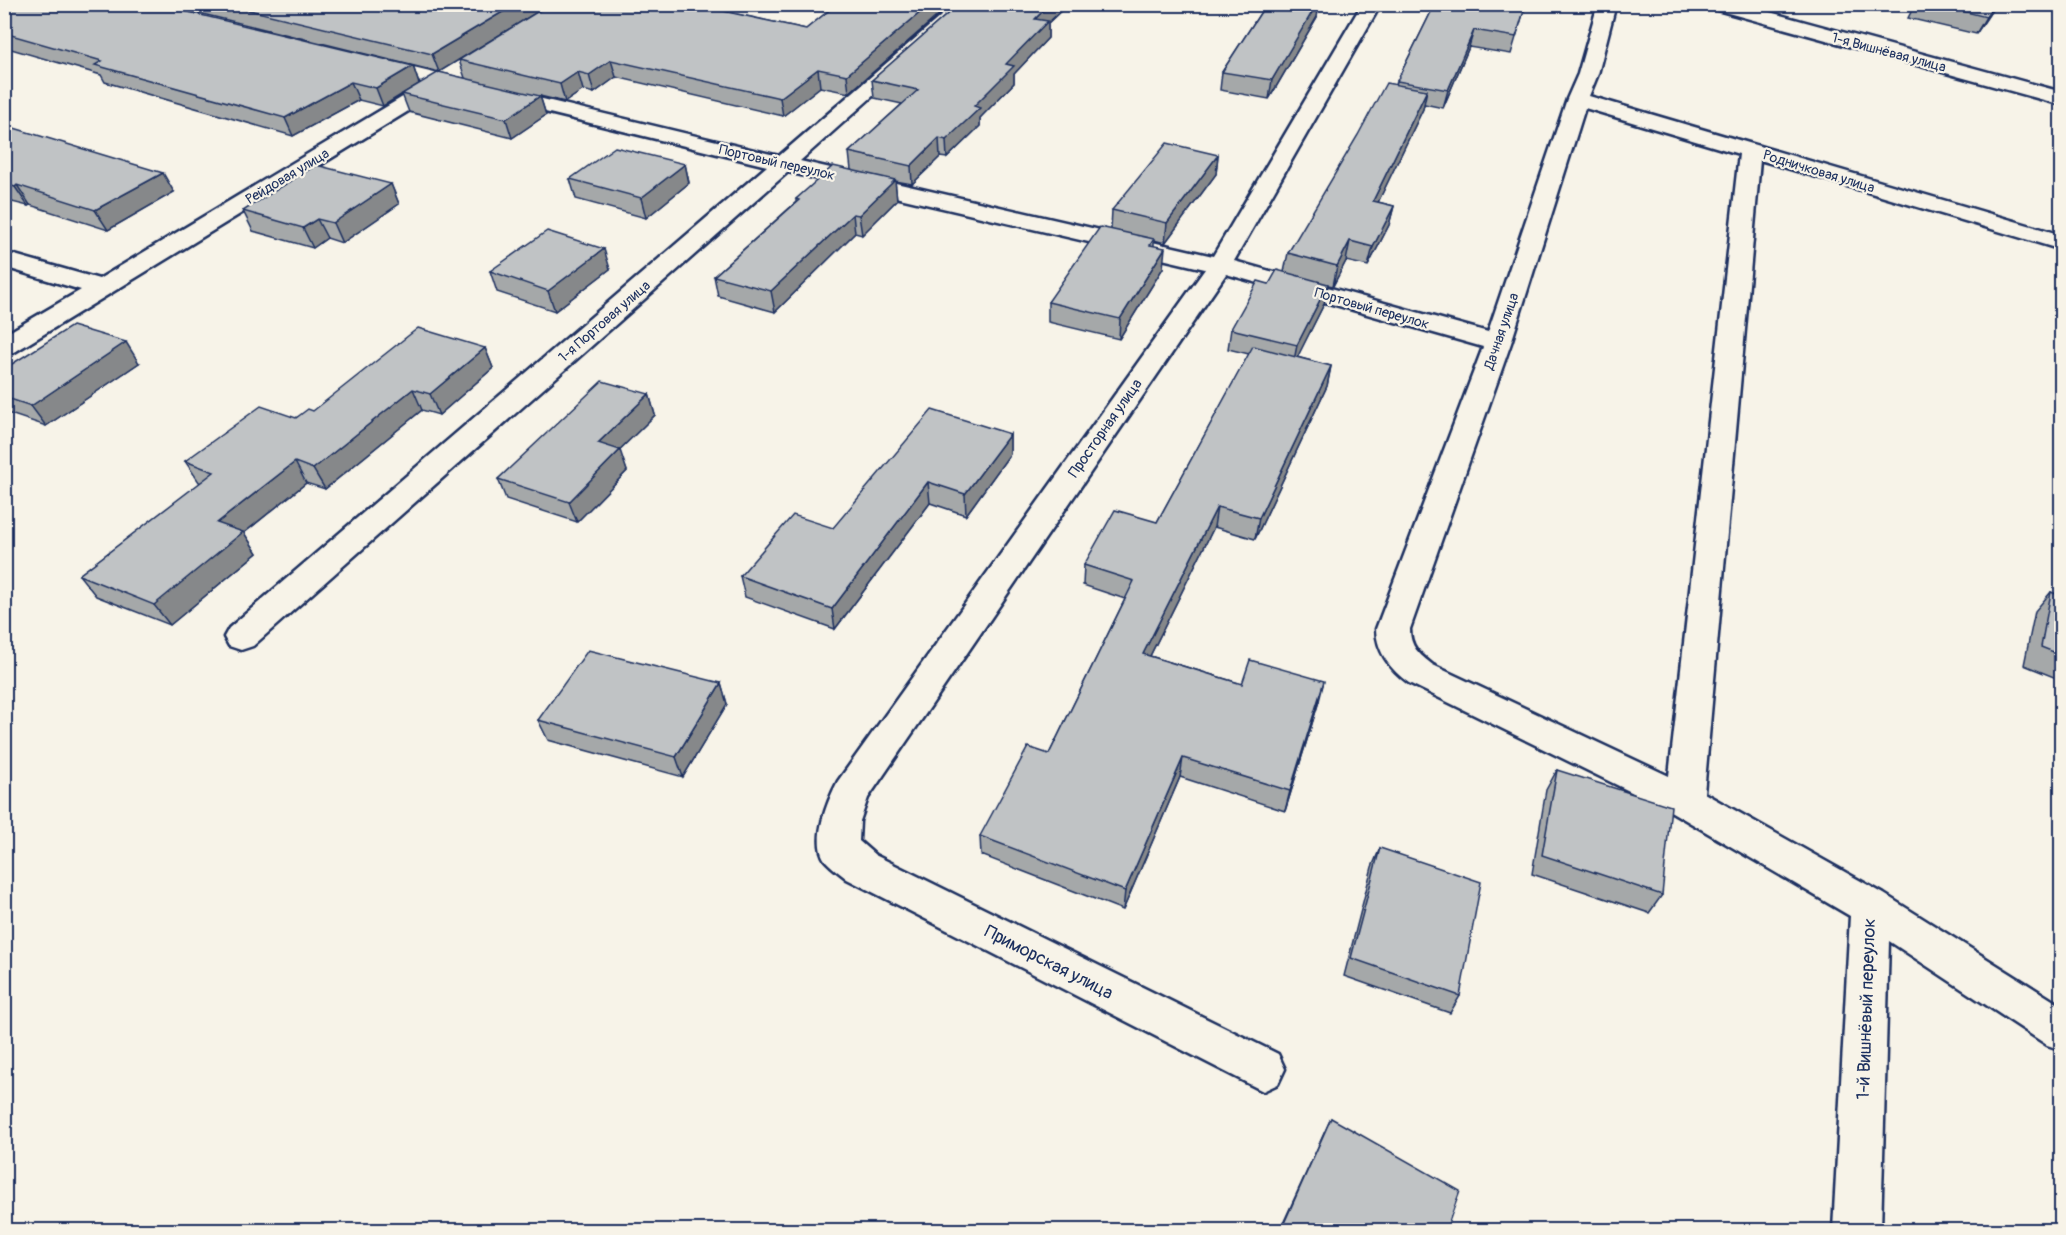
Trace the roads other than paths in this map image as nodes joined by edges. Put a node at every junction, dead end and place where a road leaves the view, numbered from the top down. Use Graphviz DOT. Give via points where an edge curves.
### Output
graph roads {
  1 [pos="967,4"];
  2 [pos="1372,4"];
  3 [pos="1607,4"];
  4 [pos="1717,4"];
  5 [pos="352,59"];
  6 [pos="472,63"];
  7 [pos="443,81"];
  8 [pos="1577,99"];
  9 [pos="2061,99"];
  10 [pos="1750,150"];
  11 [pos="784,164"];
  12 [pos="2061,243"];
  13 [pos="4,259"];
  14 [pos="1220,265"];
  15 [pos="103,288"];
  16 [pos="1498,343"];
  17 [pos="4,347"];
  18 [pos="241,637"];
  19 [pos="1684,801"];
  20 [pos="839,848"];
  21 [pos="1870,907"];
  22 [pos="2061,1030"];
  23 [pos="1263,1069"];
  24 [pos="1857,1230"];
  1 -- 11 [label="street, 1-я Портовая улица"];
  2 -- 14 [label="street, Просторная улица"];
  3 -- 8 [label="street, Дачная улица"];
  4 -- 9 [label="street, 1-я Вишнёвая улица"];
  5 -- 7 [label="street, Портовый переулок"];
  6 -- 7 [label="street, Рейдовая улица"];
  7 -- 11 [label="street, Портовый переулок"];
  7 -- 15 [label="street, Рейдовая улица"];
  8 -- 10 [label="street, Родничковая улица"];
  8 -- 16 [label="street, Дачная улица"];
  10 -- 12 [label="street, Родничковая улица"];
  10 -- 19 [label="street"];
  11 -- 14 [label="street, Портовый переулок"];
  11 -- 18 [label="street, 1-я Портовая улица"];
  13 -- 15 [label="street"];
  14 -- 16 [label="street, Портовый переулок"];
  14 -- 20 [label="street, Просторная улица" via="852,792 841,821"];
  15 -- 17 [label="street, Рейдовая улица"];
  16 -- 19 [label="street, Дачная улица" via="1392,640 1398,654 1422,674"];
  19 -- 21 [label="street"];
  20 -- 23 [label="street, Приморская улица" via="861,867"];
  21 -- 22 [label="street, 1-й Вишнёвый переулок"];
  21 -- 24 [label="street, 1-й Вишнёвый переулок"];
}
